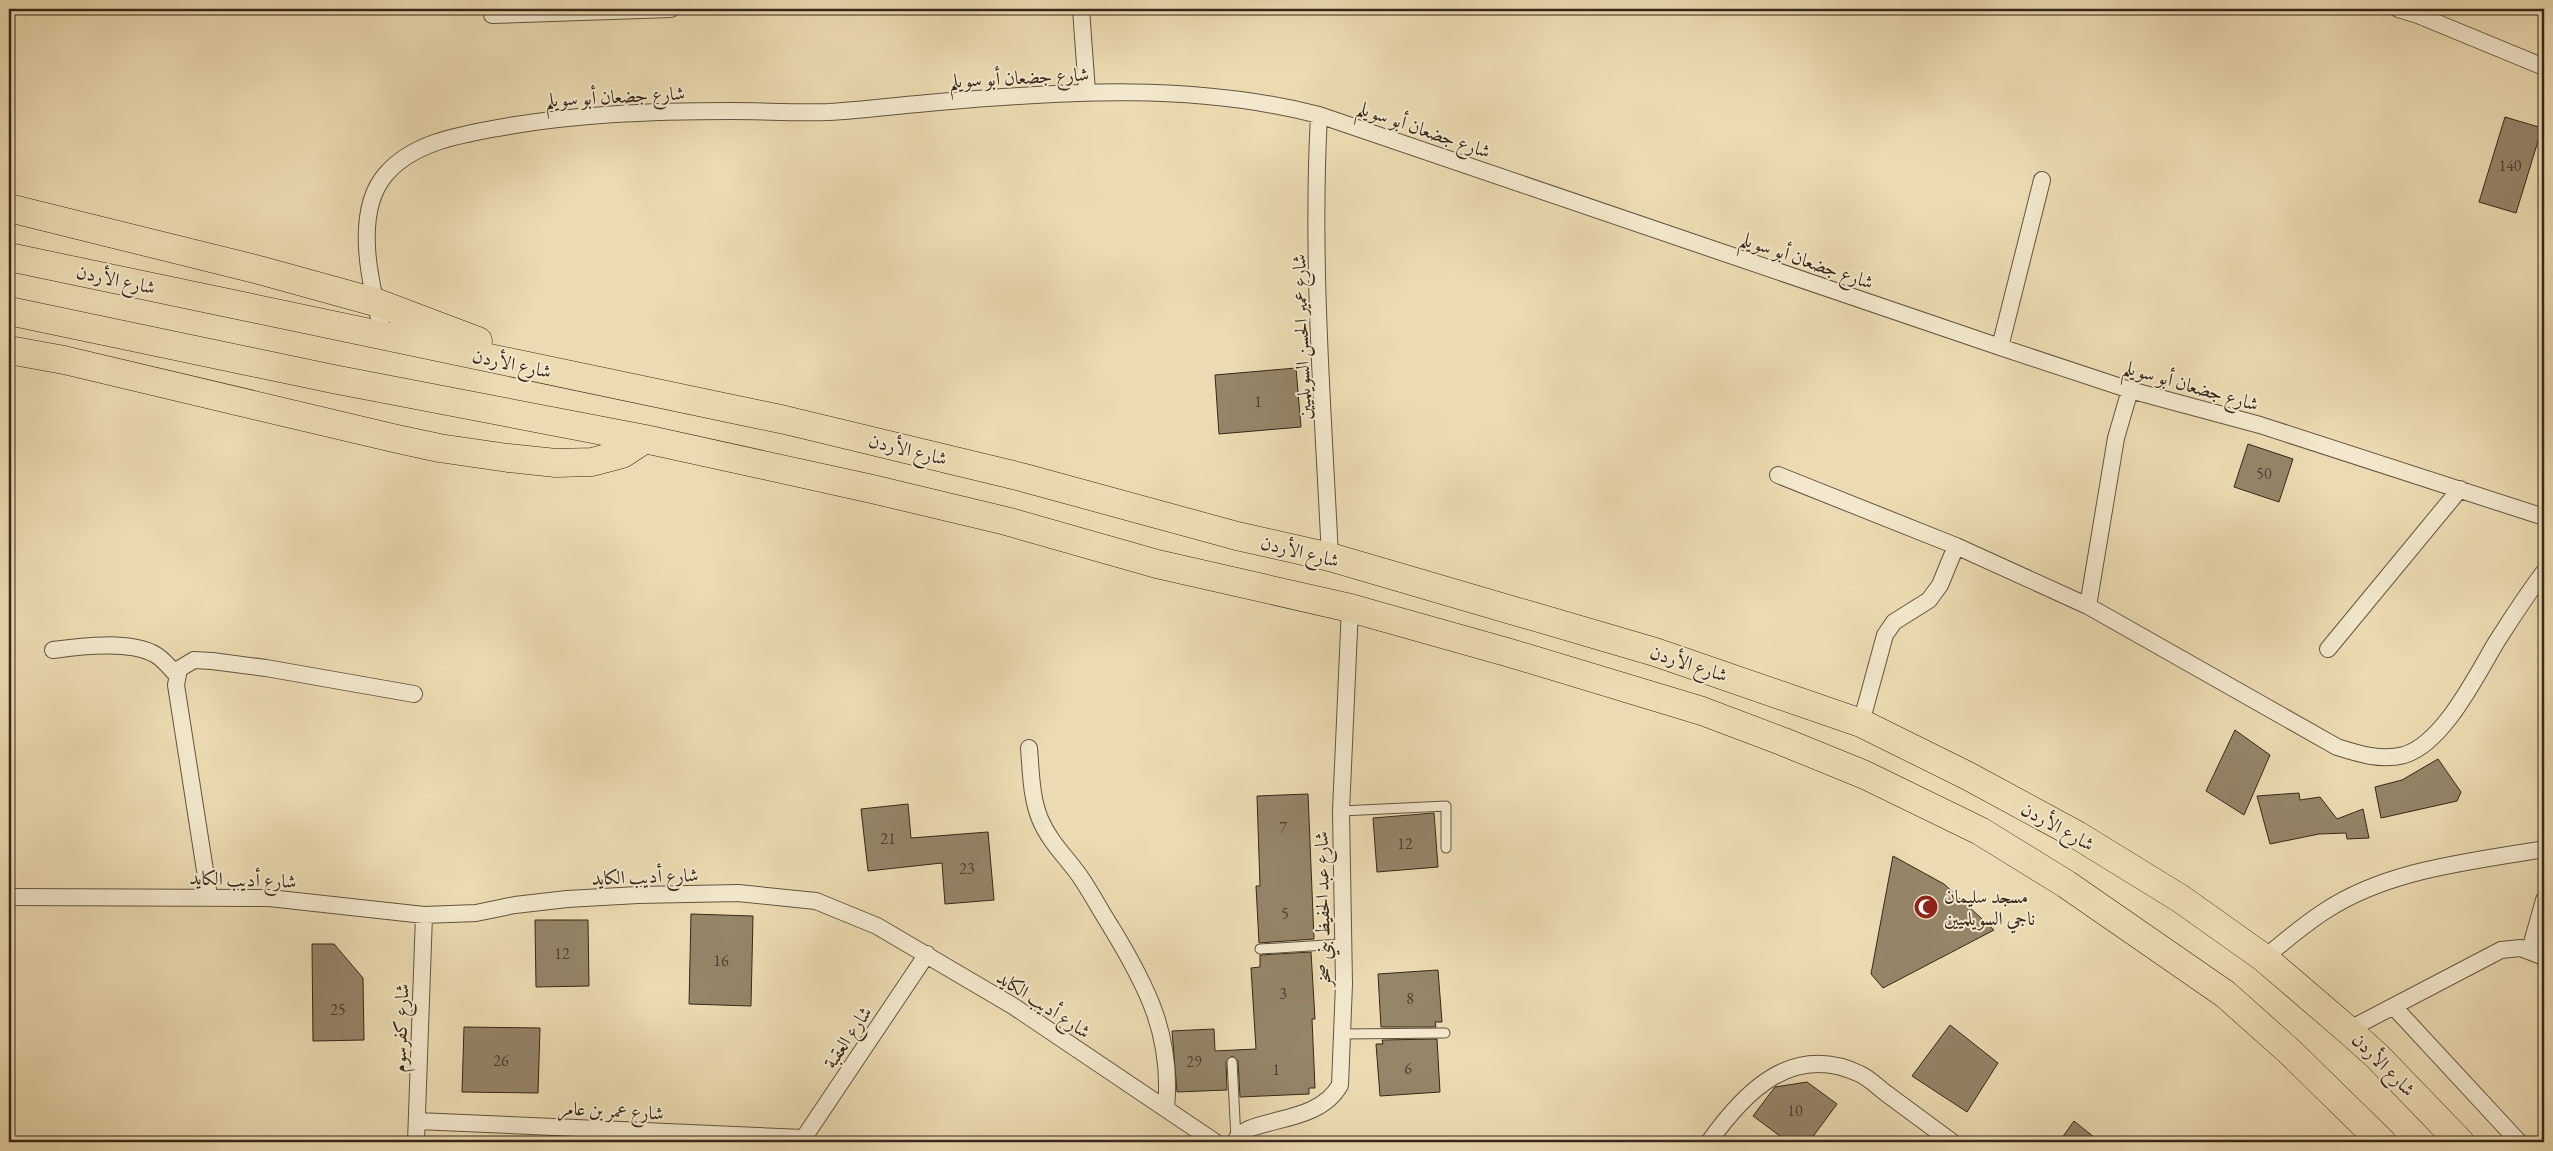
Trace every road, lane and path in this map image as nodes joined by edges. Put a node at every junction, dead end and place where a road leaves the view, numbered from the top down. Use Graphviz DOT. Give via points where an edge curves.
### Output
graph roads {
  1 [pos="671,9"];
  2 [pos="1081,9"];
  3 [pos="2398,9"];
  4 [pos="2419,12"];
  5 [pos="492,15"];
  6 [pos="2544,67"];
  7 [pos="1087,92"];
  8 [pos="1319,115"];
  9 [pos="2042,180"];
  10 [pos="9,208"];
  11 [pos="9,257"];
  12 [pos="375,302"];
  13 [pos="9,311"];
  14 [pos="384,337"];
  15 [pos="2000,347"];
  16 [pos="9,350"];
  17 [pos="598,381"];
  18 [pos="2130,390"];
  19 [pos="645,439"];
  20 [pos="1778,475"];
  21 [pos="2460,488"];
  22 [pos="2544,517"];
  23 [pos="1956,546"];
  24 [pos="1330,557"];
  25 [pos="2544,572"];
  26 [pos="2088,606"];
  27 [pos="1350,608"];
  28 [pos="2328,649"];
  29 [pos="53,650"];
  30 [pos="176,674"];
  31 [pos="414,694"];
  32 [pos="1861,723"];
  33 [pos="1029,748"];
  34 [pos="1341,811"];
  35 [pos="1446,848"];
  36 [pos="2544,849"];
  37 [pos="209,896"];
  38 [pos="9,897"];
  39 [pos="2544,900"];
  40 [pos="424,914"];
  41 [pos="1342,944"];
  42 [pos="1260,949"];
  43 [pos="2537,953"];
  44 [pos="927,954"];
  45 [pos="2264,958"];
  46 [pos="2394,1007"];
  47 [pos="2348,1030"];
  48 [pos="1445,1033"];
  49 [pos="1343,1034"];
  50 [pos="1232,1062"];
  51 [pos="1166,1108"];
  52 [pos="417,1121"];
  53 [pos="802,1140"];
  54 [pos="1235,1141"];
  55 [pos="416,1142"];
  56 [pos="1215,1142"];
  57 [pos="1709,1142"];
  58 [pos="1952,1142"];
  59 [pos="2382,1142"];
  60 [pos="2460,1142"];
  61 [pos="2519,1142"];
  1 -- 5 [label="street"];
  2 -- 7 [label="street"];
  3 -- 4 [label="street"];
  4 -- 6 [label="street"];
  7 -- 8 [label="street, شارع جضعان أبو سويلم" via="1184,93 1245,99"];
  7 -- 12 [label="street, شارع جضعان أبو سويلم" via="825,112 671,111 544,119 458,135 425,146 403,158 385,175 375,191 366,225"];
  8 -- 15 [label="street, شارع جضعان أبو سويلم"];
  8 -- 24 [label="street, شارع عمير الحسن السويلميين" via="1316,164 1321,371"];
  9 -- 15 [label="street"];
  10 -- 12 [label="highway"];
  11 -- 14 [label="highway, شارع الأردن"];
  12 -- 14 [label="street, شارع جضعان أبو سويلم"];
  12 -- 17 [label="highway" via="451,332"];
  13 -- 19 [label="highway" via="333,379"];
  14 -- 17 [label="highway, شارع الأردن"];
  15 -- 18 [label="street, شارع جضعان أبو سويلم"];
  16 -- 19 [label="highway" via="439,448 508,458 556,463 592,462 622,454"];
  17 -- 24 [label="highway, شارع الأردن" via="785,420"];
  18 -- 21 [label="street, شارع جضعان أبو سويلم" via="2260,425"];
  18 -- 26 [label="street" via="2116,438"];
  19 -- 27 [label="highway" via="1006,521 1158,564"];
  20 -- 23 [label="street"];
  21 -- 22 [label="street, شارع جضعان أبو سويلم"];
  21 -- 28 [label="street"];
  23 -- 26 [label="street"];
  23 -- 32 [label="street" via="1940,585 1929,600 1894,622 1885,635"];
  24 -- 32 [label="highway, شارع الأردن" via="1655,652"];
  25 -- 26 [label="street" via="2445,724 2405,754 2382,758 2358,754 2322,739"];
  27 -- 34 [label="street, شارع عبد الحفيظ بني صخر"];
  27 -- 59 [label="highway" via="1702,711 1865,775 1980,831 2066,884 2224,994 2289,1051"];
  29 -- 30 [label="street" via="87,646 132,648 156,655"];
  30 -- 31 [label="street" via="184,664 194,660 212,661"];
  30 -- 37 [label="street"];
  32 -- 45 [label="highway, شارع الأردن" via="2077,835 2181,899"];
  33 -- 51 [label="street" via="1035,803 1041,821 1052,841 1080,876 1134,964 1154,1005 1166,1065"];
  34 -- 35 [label="lane" via="1446,806"];
  34 -- 41 [label="street, شارع عبد الحفيظ بني صخر"];
  36 -- 45 [label="street" via="2429,869 2372,887 2324,911"];
  37 -- 38 [label="street, شارع أديب الكايد"];
  37 -- 40 [label="street, شارع أديب الكايد" via="269,898"];
  39 -- 43 [label="street"];
  40 -- 44 [label="street, شارع أديب الكايد" via="476,913 558,900 620,896 738,893 784,896 816,901 846,911"];
  40 -- 52 [label="street, شارع كفرسوم"];
  41 -- 42 [label="lane"];
  41 -- 49 [label="street, شارع عبد الحفيظ بني صخر"];
  43 -- 46 [label="street" via="2511,948 2492,954"];
  44 -- 51 [label="street, شارع أديب الكايد" via="1013,1006"];
  44 -- 53 [label="street, شارع العقبة"];
  45 -- 47 [label="highway, شارع الأردن"];
  46 -- 47 [label="street"];
  46 -- 61 [label="street"];
  47 -- 60 [label="highway, شارع الأردن"];
  48 -- 49 [label="lane"];
  49 -- 54 [label="street, شارع عبد الحفيظ بني صخر" via="1340,1085 1333,1097 1299,1116 1258,1125"];
  50 -- 54 [label="lane"];
  51 -- 56 [label="street, شارع أديب الكايد"];
  52 -- 53 [label="street, شارع عمر بن عامر"];
  52 -- 55 [label="street, شارع كفرسوم"];
  57 -- 58 [label="street" via="1727,1117 1759,1085 1787,1068 1812,1063 1834,1065 1861,1074"];
}
